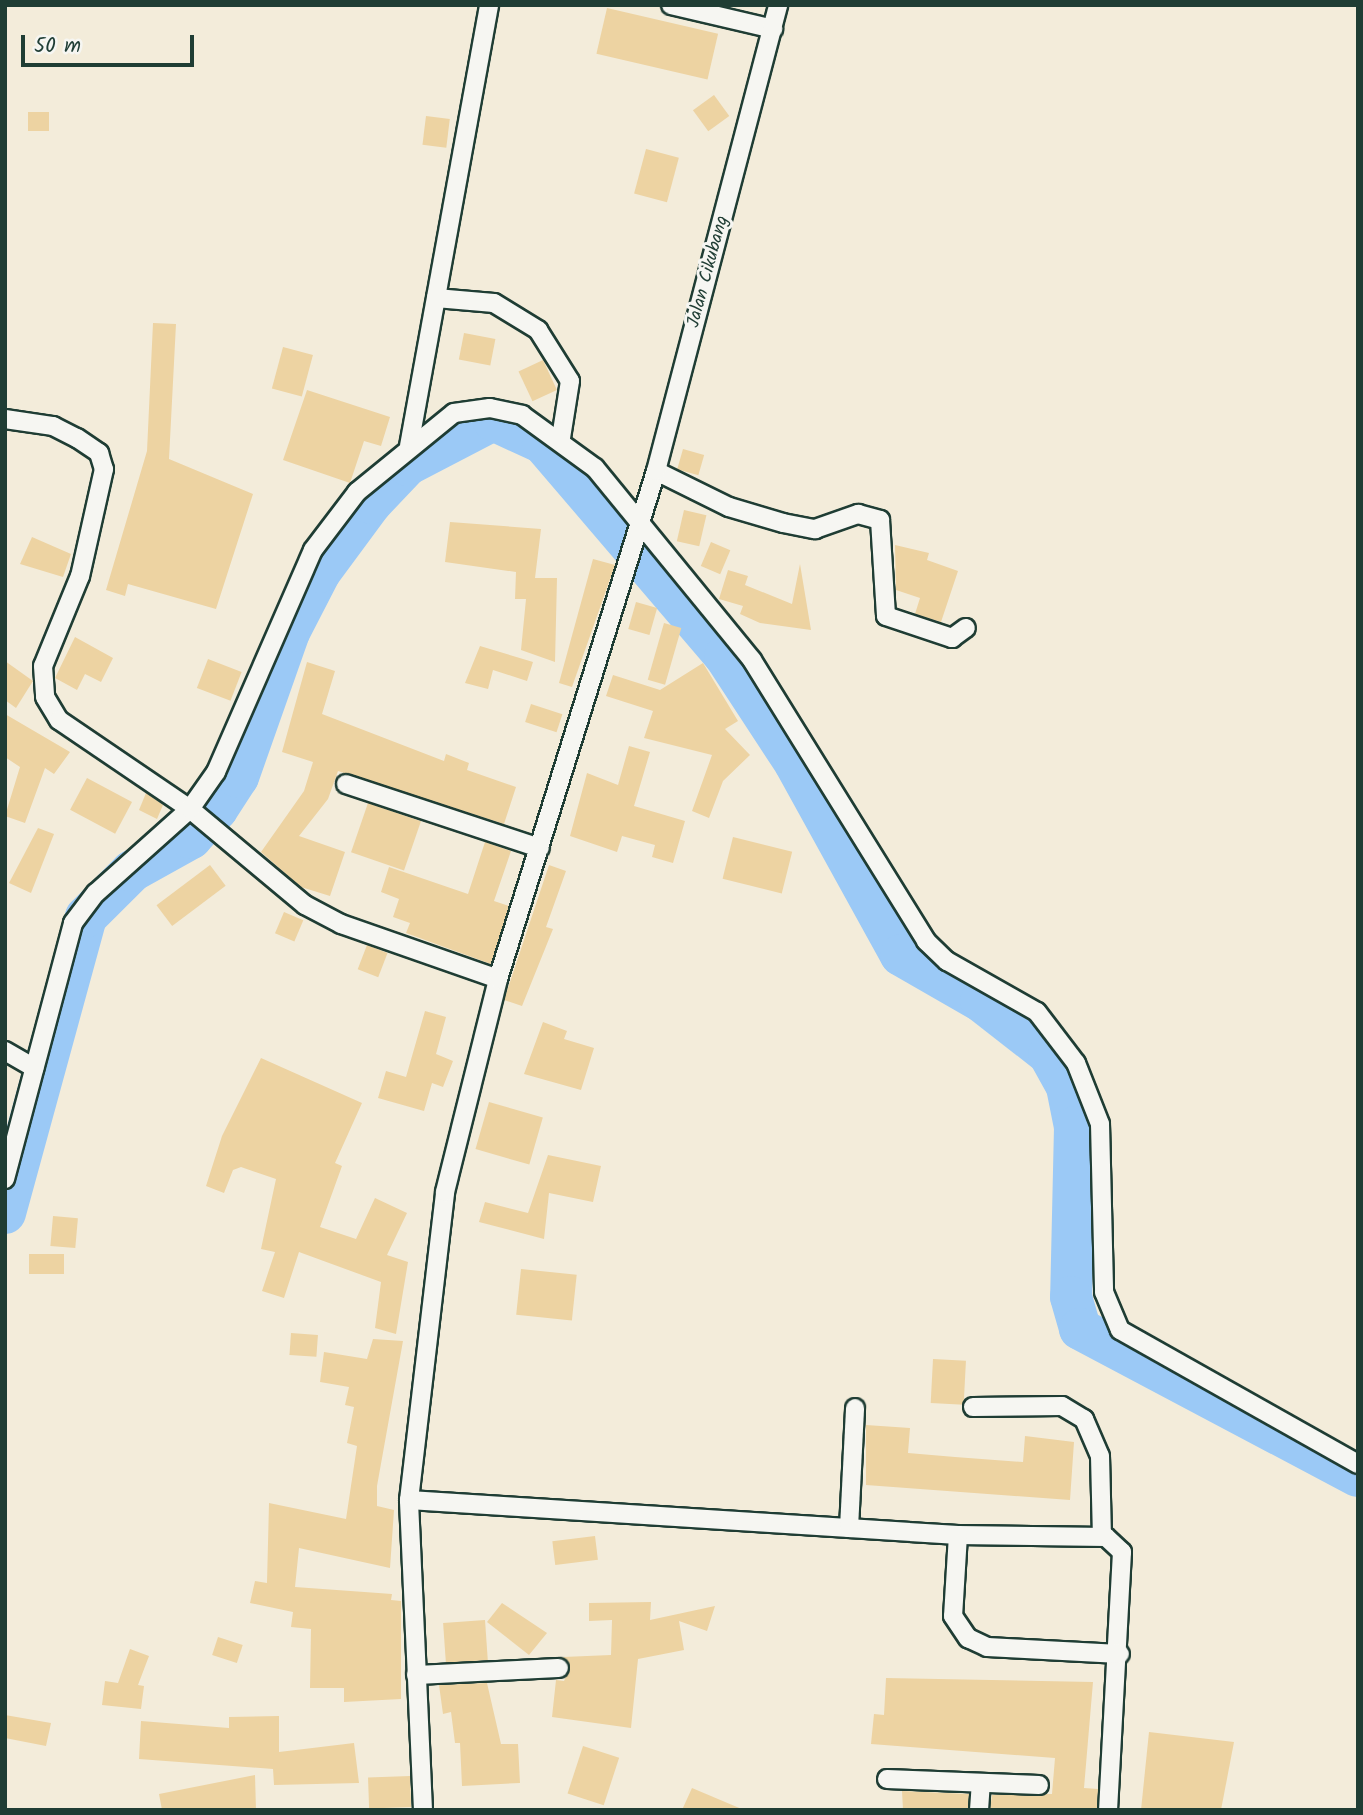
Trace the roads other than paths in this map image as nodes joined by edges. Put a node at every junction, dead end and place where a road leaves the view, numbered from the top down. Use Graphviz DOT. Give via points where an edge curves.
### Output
graph roads {
  1 [pos="489,5"];
  2 [pos="671,5"];
  3 [pos="778,5"];
  4 [pos="773,29"];
  5 [pos="436,298"];
  6 [pos="5,419"];
  7 [pos="561,438"];
  8 [pos="409,446"];
  9 [pos="656,471"];
  10 [pos="642,520"];
  11 [pos="966,628"];
  12 [pos="346,784"];
  13 [pos="202,820"];
  14 [pos="540,848"];
  15 [pos="498,979"];
  16 [pos="5,1051"];
  17 [pos="35,1068"];
  18 [pos="5,1179"];
  19 [pos="973,1407"];
  20 [pos="855,1408"];
  21 [pos="1358,1464"];
  22 [pos="409,1500"];
  23 [pos="849,1528"];
  24 [pos="958,1535"];
  25 [pos="1102,1536"];
  26 [pos="1119,1654"];
  27 [pos="559,1668"];
  28 [pos="416,1675"];
  29 [pos="887,1779"];
  30 [pos="981,1784"];
  31 [pos="1039,1785"];
  32 [pos="423,1810"];
  33 [pos="979,1810"];
  34 [pos="1108,1810"];
  1 -- 5 [label="street"];
  2 -- 4 [label="street"];
  3 -- 4 [label="street, Jalan Cikubang"];
  4 -- 9 [label="street, Jalan Cikubang"];
  5 -- 7 [label="street" via="494,303 538,330 570,381"];
  5 -- 8 [label="street"];
  6 -- 13 [label="street" via="53,426 77,438 99,453 104,469 80,576 45,659 48,707"];
  7 -- 8 [label="street" via="522,415 469,409"];
  7 -- 10 [label="street"];
  8 -- 13 [label="street" via="357,492 313,550"];
  9 -- 10 [label="street, Jalan Cikubang"];
  9 -- 11 [label="street" via="729,507 783,523 815,529 858,514 880,520 886,616 952,638"];
  10 -- 14 [label="street, Jalan Cikubang"];
  10 -- 21 [label="street" via="752,660 926,941 947,961 1037,1012 1076,1063 1100,1125 1104,1292 1120,1330"];
  12 -- 14 [label="street"];
  13 -- 15 [label="street" via="266,877 341,924"];
  13 -- 17 [label="street" via="82,908"];
  14 -- 15 [label="street, Jalan Cikubang"];
  15 -- 22 [label="street, Jalan Cikubang" via="445,1192"];
  16 -- 17 [label="street"];
  17 -- 18 [label="street"];
  19 -- 25 [label="street" via="1062,1406 1084,1419 1100,1456"];
  20 -- 23 [label="street"];
  22 -- 23 [label="street"];
  22 -- 28 [label="street, Jalan Cikubang"];
  23 -- 24 [label="street"];
  24 -- 25 [label="street"];
  24 -- 26 [label="street" via="953,1616 968,1638 987,1647"];
  25 -- 26 [label="street" via="1122,1552"];
  26 -- 34 [label="street"];
  27 -- 28 [label="street"];
  28 -- 32 [label="street, Jalan Cikubang"];
  29 -- 30 [label="street"];
  30 -- 31 [label="street"];
  30 -- 33 [label="street"];
}
